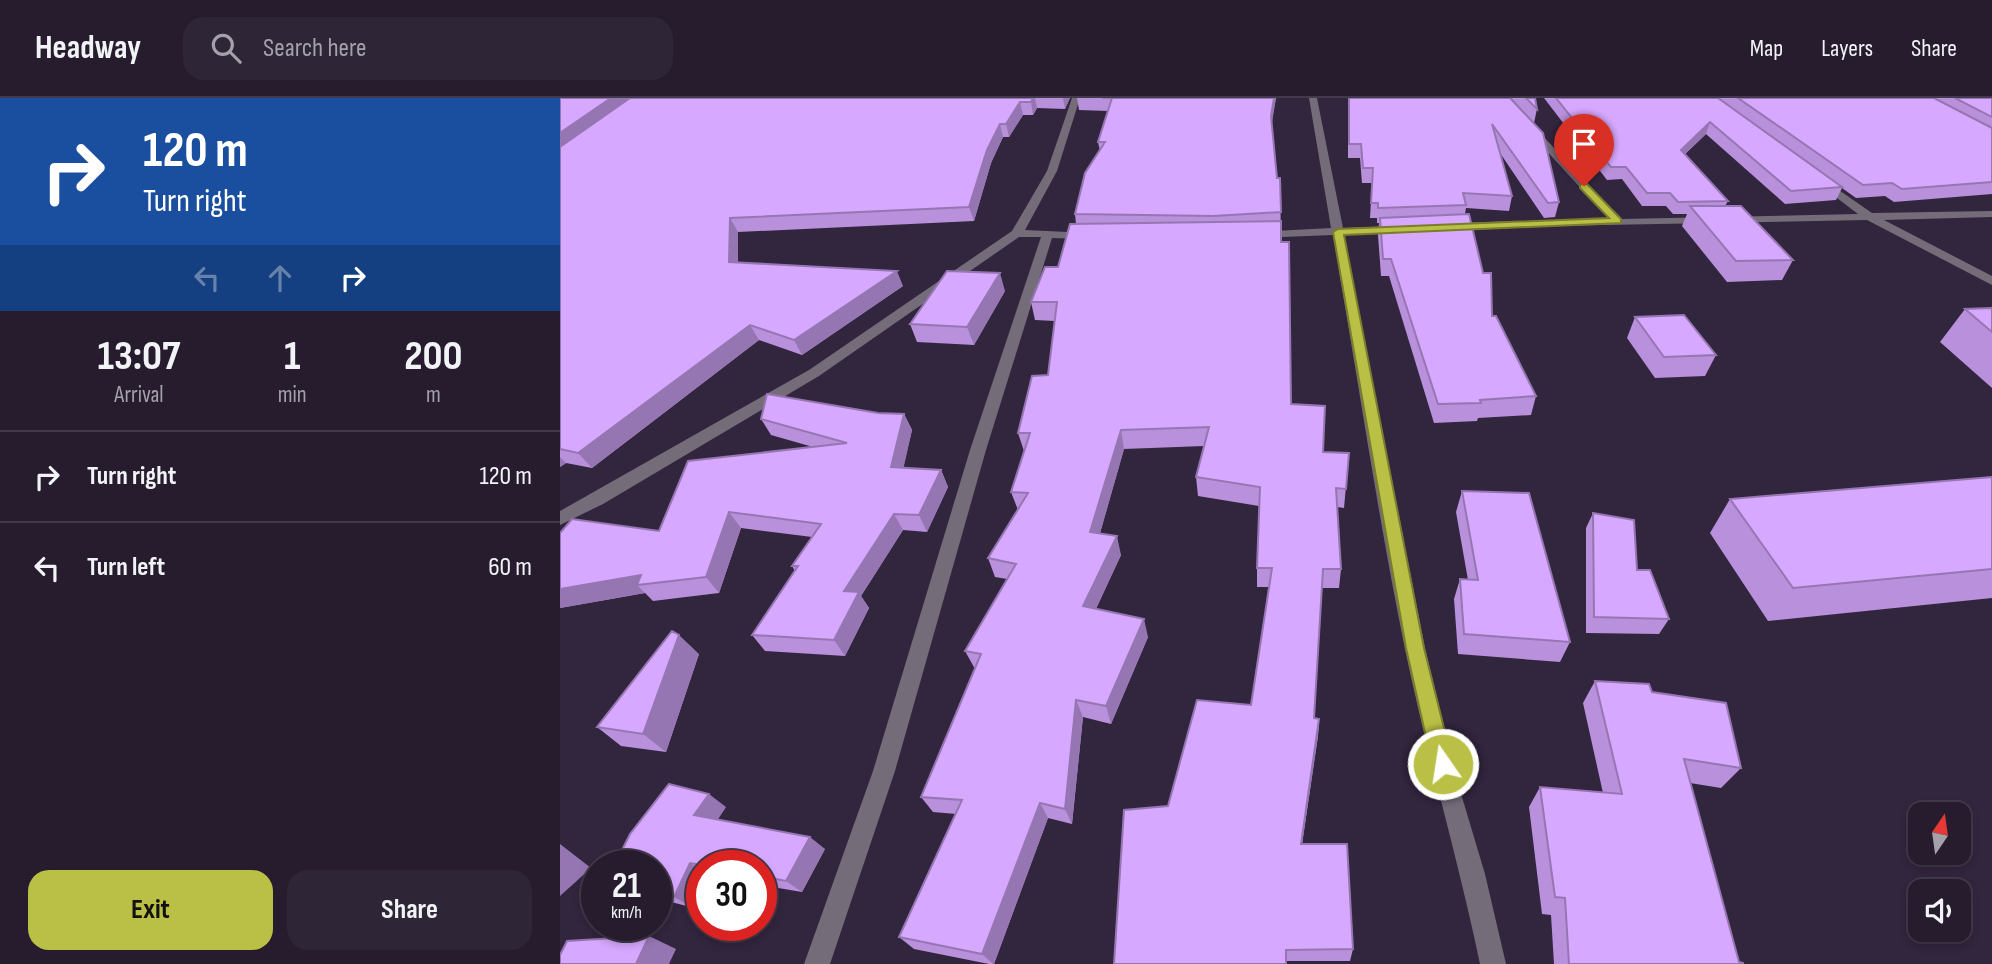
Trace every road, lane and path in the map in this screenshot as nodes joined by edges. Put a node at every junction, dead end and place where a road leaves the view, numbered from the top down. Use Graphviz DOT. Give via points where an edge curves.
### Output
graph roads {
  1 [pos="1076,98"];
  2 [pos="1313,98"];
  3 [pos="1502,98"];
  4 [pos="1809,171"];
  5 [pos="1992,214"];
  6 [pos="1870,217"];
  7 [pos="1617,221"];
  8 [pos="1431,227"];
  9 [pos="1418,228"];
  10 [pos="1338,232"];
  11 [pos="1017,233"];
  12 [pos="1047,236"];
  13 [pos="1102,236"];
  14 [pos="1239,236"];
  15 [pos="1992,281"];
  16 [pos="560,519"];
  17 [pos="817,964"];
  18 [pos="1493,964"];
  1 -- 11 [label="street" via="1052,171"];
  2 -- 10 [label="street"];
  3 -- 7 [label="street"];
  4 -- 6 [label="street"];
  5 -- 6 [label="street"];
  6 -- 7 [label="street"];
  6 -- 15 [label="street"];
  7 -- 8 [label="street"];
  9 -- 10 [label="street"];
  10 -- 14 [label="street"];
  10 -- 18 [label="street" via="1415,648"];
  11 -- 12 [label="street"];
  11 -- 16 [label="street" via="814,373"];
  12 -- 13 [label="street"];
  12 -- 17 [label="street" via="978,450 884,771"];
}
